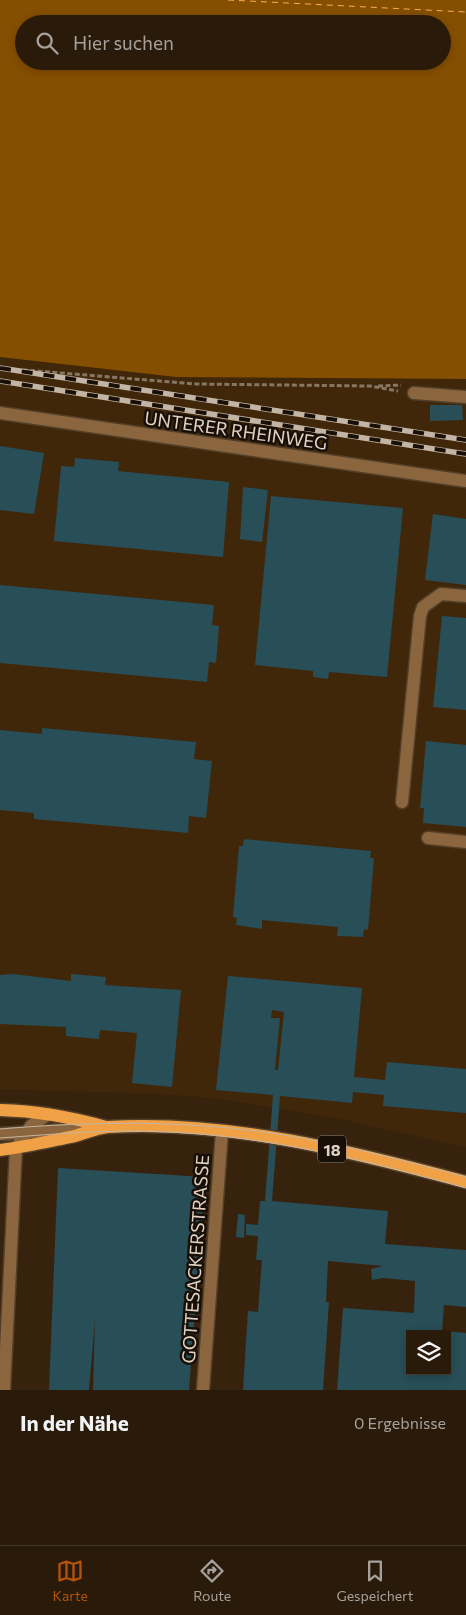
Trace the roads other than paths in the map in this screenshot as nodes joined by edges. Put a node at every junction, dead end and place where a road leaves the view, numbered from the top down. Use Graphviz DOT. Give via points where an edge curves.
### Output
graph roads {
  1 [pos="414,393"];
  2 [pos="466,397"];
  3 [pos="0,413"];
  4 [pos="466,481"];
  5 [pos="466,596"];
  6 [pos="402,802"];
  7 [pos="428,838"];
  8 [pos="466,842"];
  9 [pos="0,1110"];
  10 [pos="48,1114"];
  11 [pos="106,1128"];
  12 [pos="26,1131"];
  13 [pos="222,1132"];
  14 [pos="0,1134"];
  15 [pos="16,1148"];
  16 [pos="0,1150"];
  17 [pos="466,1182"];
  18 [pos="4,1328"];
  19 [pos="4,1390"];
  20 [pos="203,1390"];
  1 -- 2 [label="street"];
  3 -- 4 [label="street, UNTERER RHEINWEG"];
  5 -- 6 [label="street" via="440,594 423,607 420,616"];
  7 -- 8 [label="street"];
  9 -- 10 [label="main road, 18"];
  10 -- 11 [label="main road, 18"];
  10 -- 12 [label="street"];
  11 -- 12 [label="street"];
  11 -- 13 [label="main road, 18"];
  11 -- 15 [label="main road, 18"];
  12 -- 14 [label="street"];
  12 -- 15 [label="street"];
  13 -- 17 [label="main road, 18" via="278,1138 371,1157"];
  13 -- 20 [label="street, GOTTESACKERSTRASSE"];
  15 -- 16 [label="main road, 18"];
  15 -- 18 [label="street"];
  18 -- 19 [label="street"];
}
